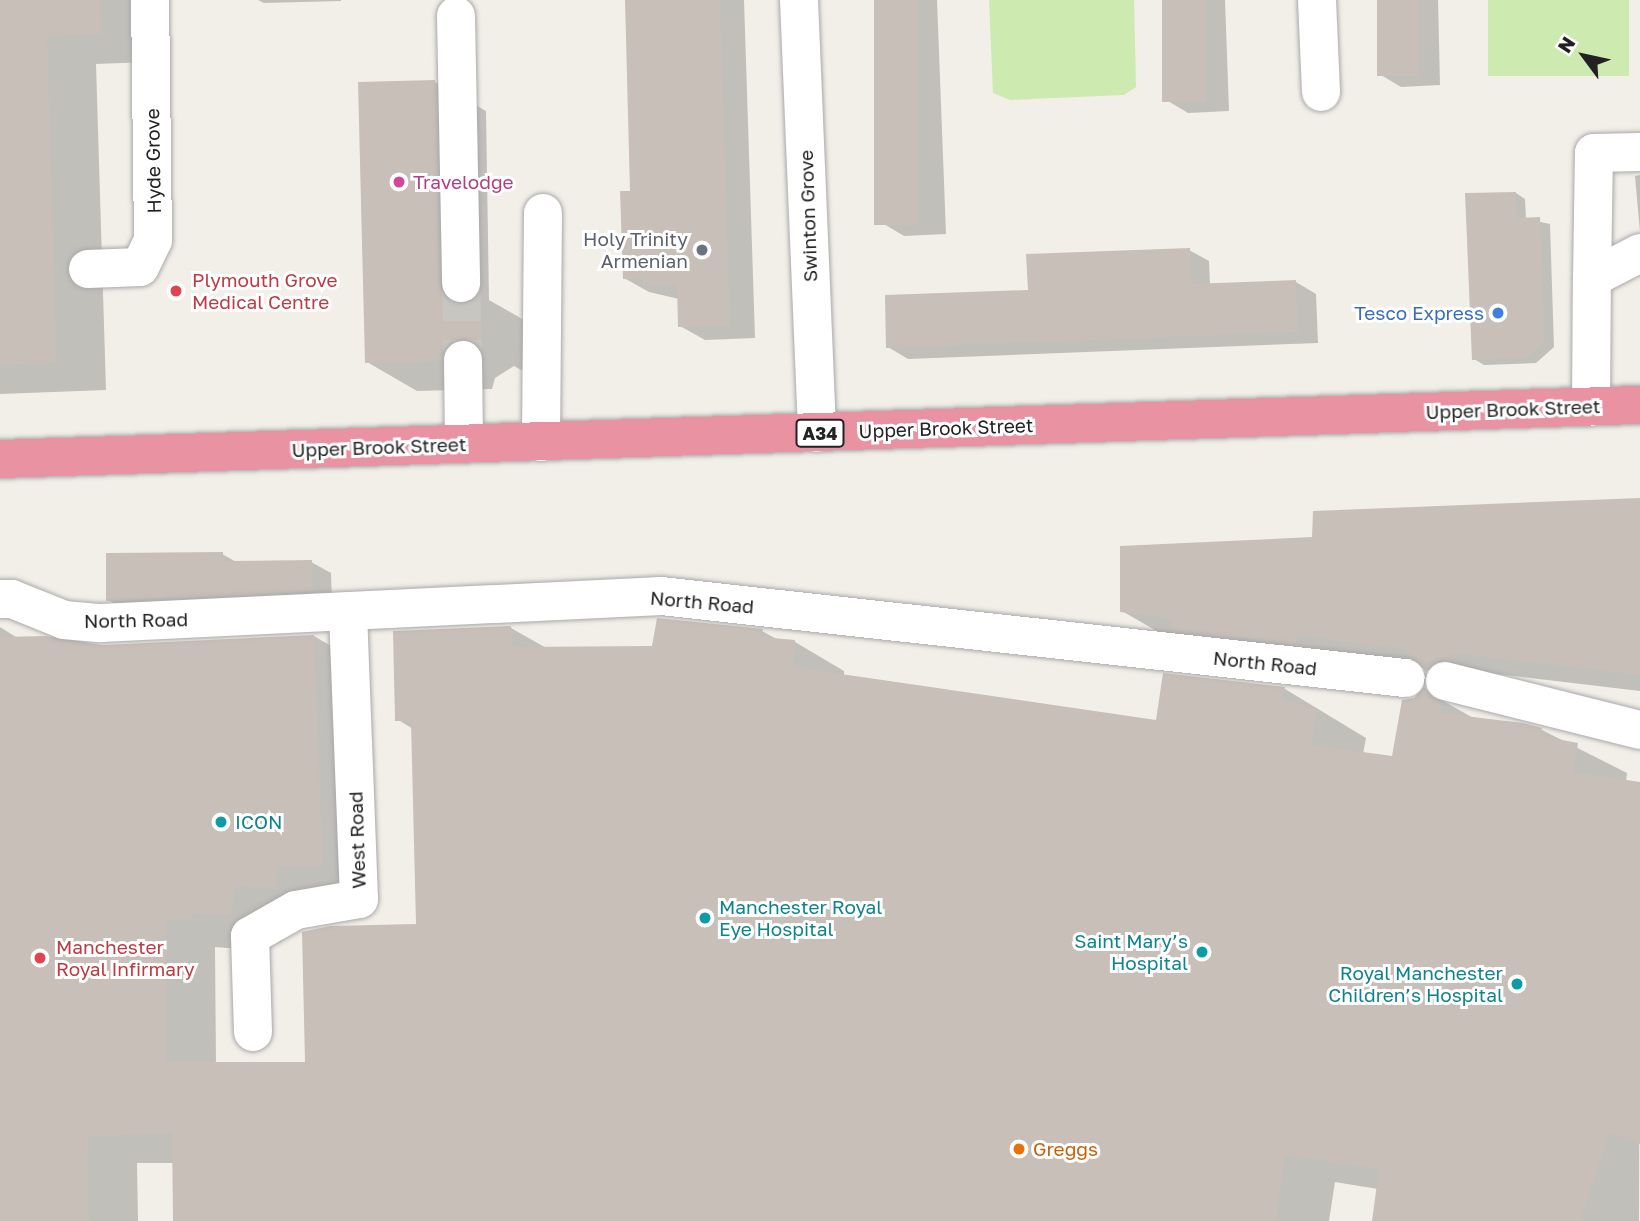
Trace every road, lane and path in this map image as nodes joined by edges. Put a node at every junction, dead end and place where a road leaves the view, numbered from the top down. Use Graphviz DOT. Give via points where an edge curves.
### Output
graph roads {
  1 [pos="150,0"];
  2 [pos="799,0"];
  3 [pos="1317,0"];
  4 [pos="456,16"];
  5 [pos="1321,92"];
  6 [pos="1640,152"];
  7 [pos="543,213"];
  8 [pos="1640,253"];
  9 [pos="88,269"];
  10 [pos="1592,278"];
  11 [pos="461,284"];
  12 [pos="463,360"];
  13 [pos="1640,405"];
  14 [pos="1591,407"];
  15 [pos="817,433"];
  16 [pos="541,442"];
  17 [pos="464,444"];
  18 [pos="0,459"];
  19 [pos="0,600"];
  20 [pos="348,611"];
  21 [pos="1405,678"];
  22 [pos="1445,681"];
  23 [pos="1640,730"];
  24 [pos="253,1032"];
  1 -- 9 [label="street, Hyde Grove" via="153,240 140,267"];
  2 -- 15 [label="street, Swinton Grove"];
  3 -- 5 [label="street"];
  4 -- 11 [label="street"];
  6 -- 10 [label="street" via="1594,153"];
  7 -- 16 [label="street"];
  8 -- 10 [label="street"];
  10 -- 14 [label="street"];
  12 -- 17 [label="street"];
  13 -- 14 [label="highway, Upper Brook Street / A34"];
  14 -- 15 [label="highway, Upper Brook Street / A34"];
  15 -- 16 [label="highway, Upper Brook Street / A34"];
  16 -- 17 [label="highway, Upper Brook Street / A34"];
  17 -- 18 [label="highway, Upper Brook Street / A34"];
  19 -- 20 [label="street, North Road" via="12,599 64,620 101,623"];
  20 -- 21 [label="street, North Road" via="661,596"];
  20 -- 24 [label="street, West Road" via="359,899 296,910 250,936"];
  22 -- 23 [label="street"];
}
